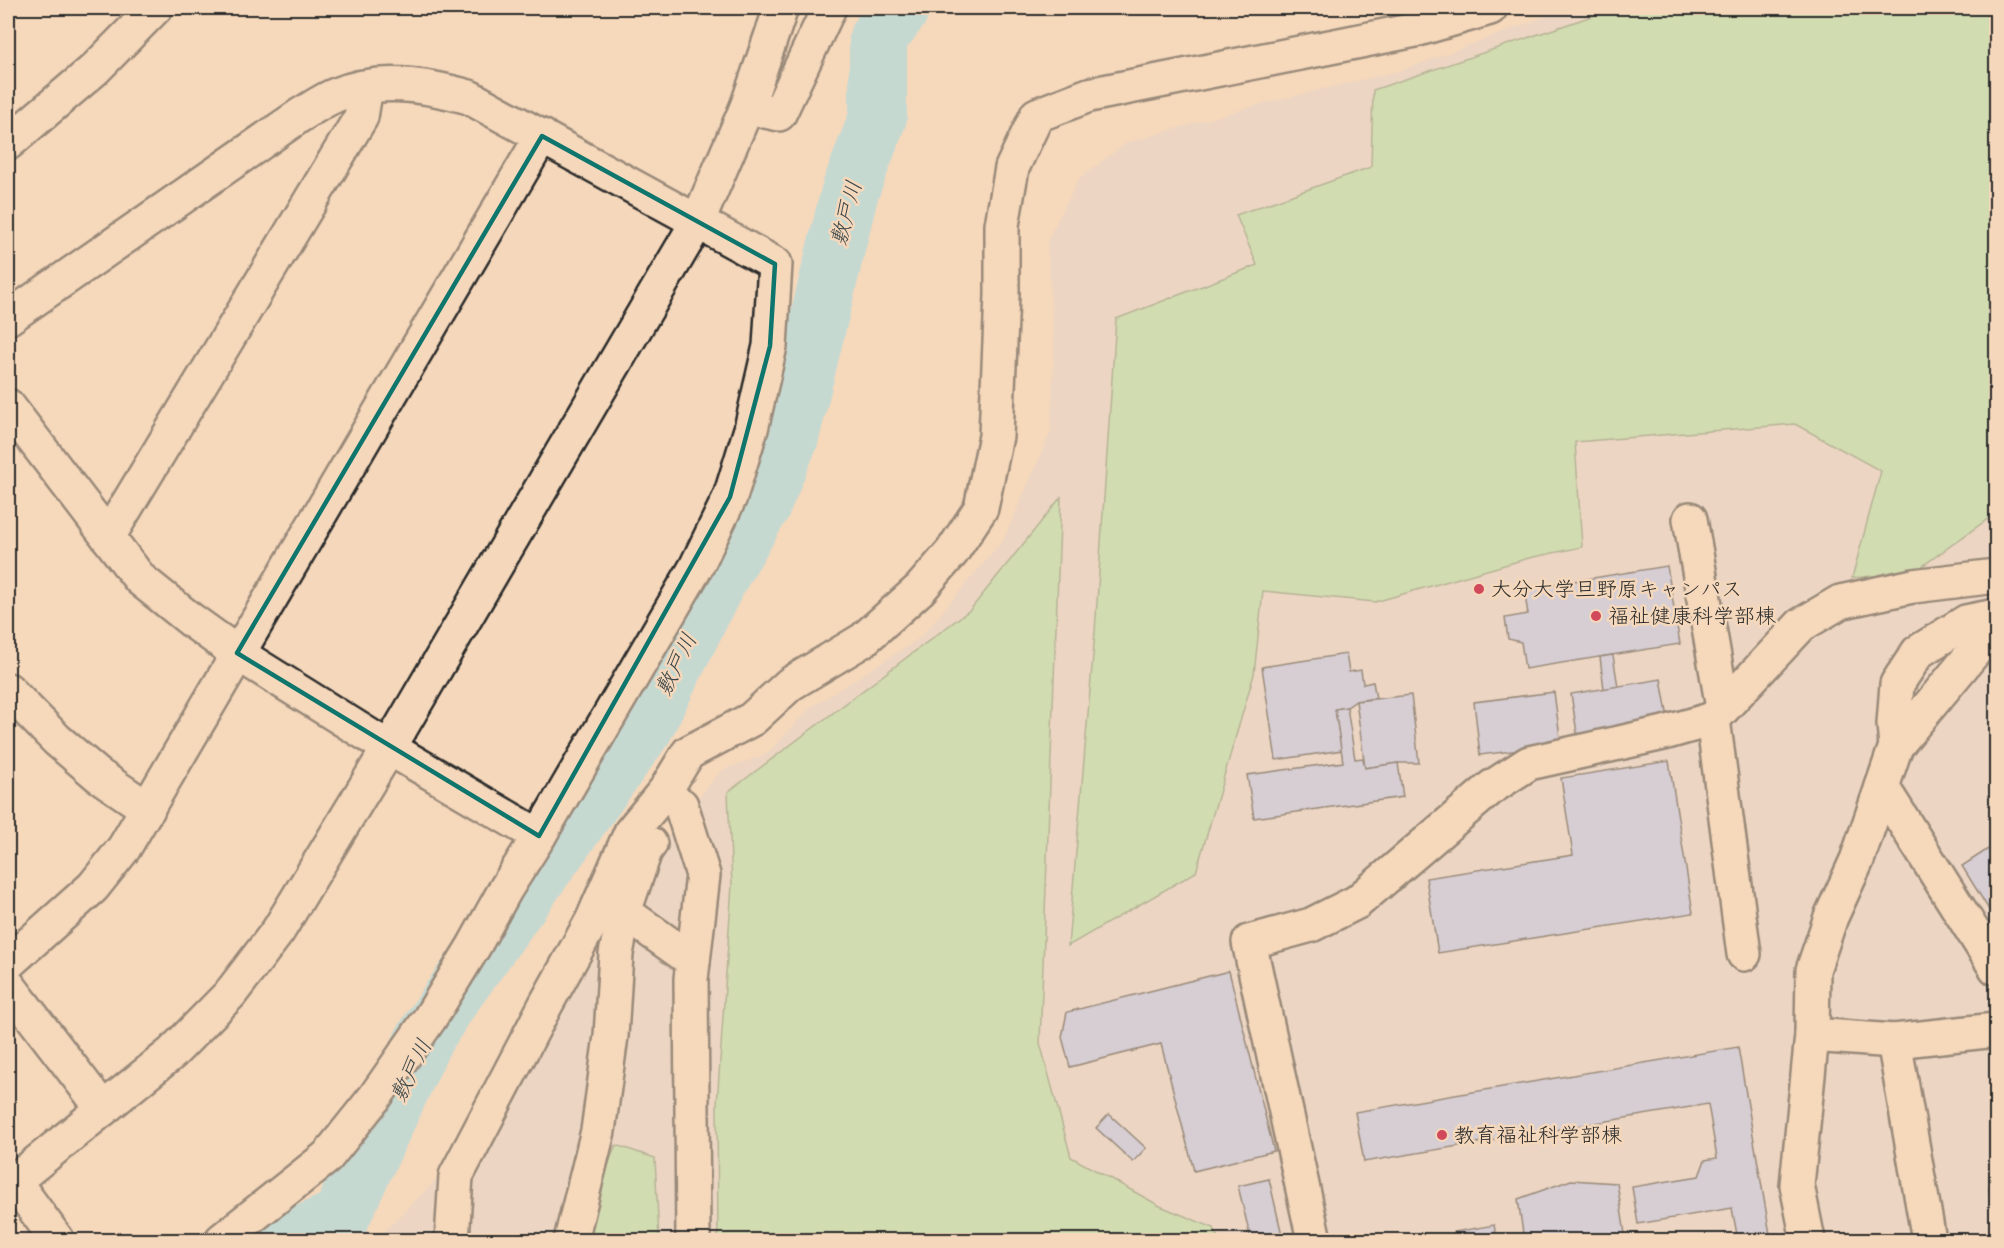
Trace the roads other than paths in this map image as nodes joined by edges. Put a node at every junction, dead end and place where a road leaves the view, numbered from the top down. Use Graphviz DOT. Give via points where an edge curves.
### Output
graph roads {
  1 [pos="155,8"];
  2 [pos="781,8"];
  3 [pos="829,8"];
  4 [pos="1490,8"];
  5 [pos="366,87"];
  6 [pos="747,108"];
  7 [pos="542,136"];
  8 [pos="8,143"];
  9 [pos="698,221"];
  10 [pos="8,318"];
  11 [pos="8,406"];
  12 [pos="1690,519"];
  13 [pos="108,537"];
  14 [pos="1996,576"];
  15 [pos="1996,616"];
  16 [pos="1996,640"];
  17 [pos="237,653"];
  18 [pos="8,690"];
  19 [pos="1718,713"];
  20 [pos="1896,746"];
  21 [pos="389,748"];
  22 [pos="1882,787"];
  23 [pos="148,809"];
  24 [pos="539,836"];
  25 [pos="624,912"];
  26 [pos="1744,954"];
  27 [pos="693,961"];
  28 [pos="8,963"];
  29 [pos="1996,968"];
  30 [pos="8,985"];
  31 [pos="1996,1030"];
  32 [pos="1812,1035"];
  33 [pos="1894,1041"];
  34 [pos="103,1109"];
  35 [pos="11,1183"];
  36 [pos="57,1240"];
  37 [pos="222,1240"];
  38 [pos="452,1240"];
  39 [pos="572,1240"];
  40 [pos="693,1240"];
  41 [pos="1314,1240"];
  42 [pos="1808,1240"];
  43 [pos="1929,1240"];
  1 -- 8 [label="street" via="95,69"];
  2 -- 6 [label="street"];
  3 -- 6 [label="street" via="779,114"];
  4 -- 38 [label="street" via="1415,30 1089,95 1037,115 1012,168 1002,225 996,436 981,508 952,552 920,589 863,640 790,684 752,719 688,753 665,791 631,832 592,921 456,1176"];
  5 -- 7 [label="street" via="433,87 469,97"];
  5 -- 10 [label="street" via="336,95 299,116"];
  5 -- 13 [label="street" via="361,117"];
  6 -- 9 [label="street"];
  7 -- 9 [label="street"];
  7 -- 17 [label="street"];
  9 -- 21 [label="street"];
  9 -- 24 [label="street" via="775,264 770,346 751,429 730,497 696,567"];
  11 -- 13 [label="street"];
  12 -- 19 [label="street"];
  13 -- 17 [label="street" via="140,579"];
  14 -- 19 [label="street" via="1913,586 1840,602 1801,625"];
  15 -- 20 [label="street" via="1966,622 1918,652 1897,684"];
  16 -- 20 [label="street" via="1978,647"];
  17 -- 21 [label="street"];
  17 -- 23 [label="street"];
  18 -- 23 [label="street" via="98,775"];
  19 -- 26 [label="street"];
  19 -- 41 [label="street" via="1664,733 1529,763 1492,787 1357,902 1311,925 1249,942"];
  20 -- 22 [label="street"];
  21 -- 24 [label="street"];
  21 -- 34 [label="street" via="278,932 230,994 172,1053"];
  22 -- 29 [label="street"];
  22 -- 32 [label="street" via="1813,970"];
  23 -- 28 [label="street" via="124,848 93,886"];
  24 -- 37 [label="street" via="430,1018 375,1097 327,1157"];
  25 -- 27 [label="street"];
  25 -- 27 [label="street" via="645,851 681,805 703,876"];
  25 -- 39 [label="street" via="598,1131"];
  27 -- 40 [label="street"];
  30 -- 34 [label="street"];
  31 -- 33 [label="street"];
  32 -- 33 [label="street"];
  32 -- 42 [label="street" via="1797,1185"];
  33 -- 43 [label="street"];
  34 -- 35 [label="street"];
  35 -- 36 [label="street"];
}
